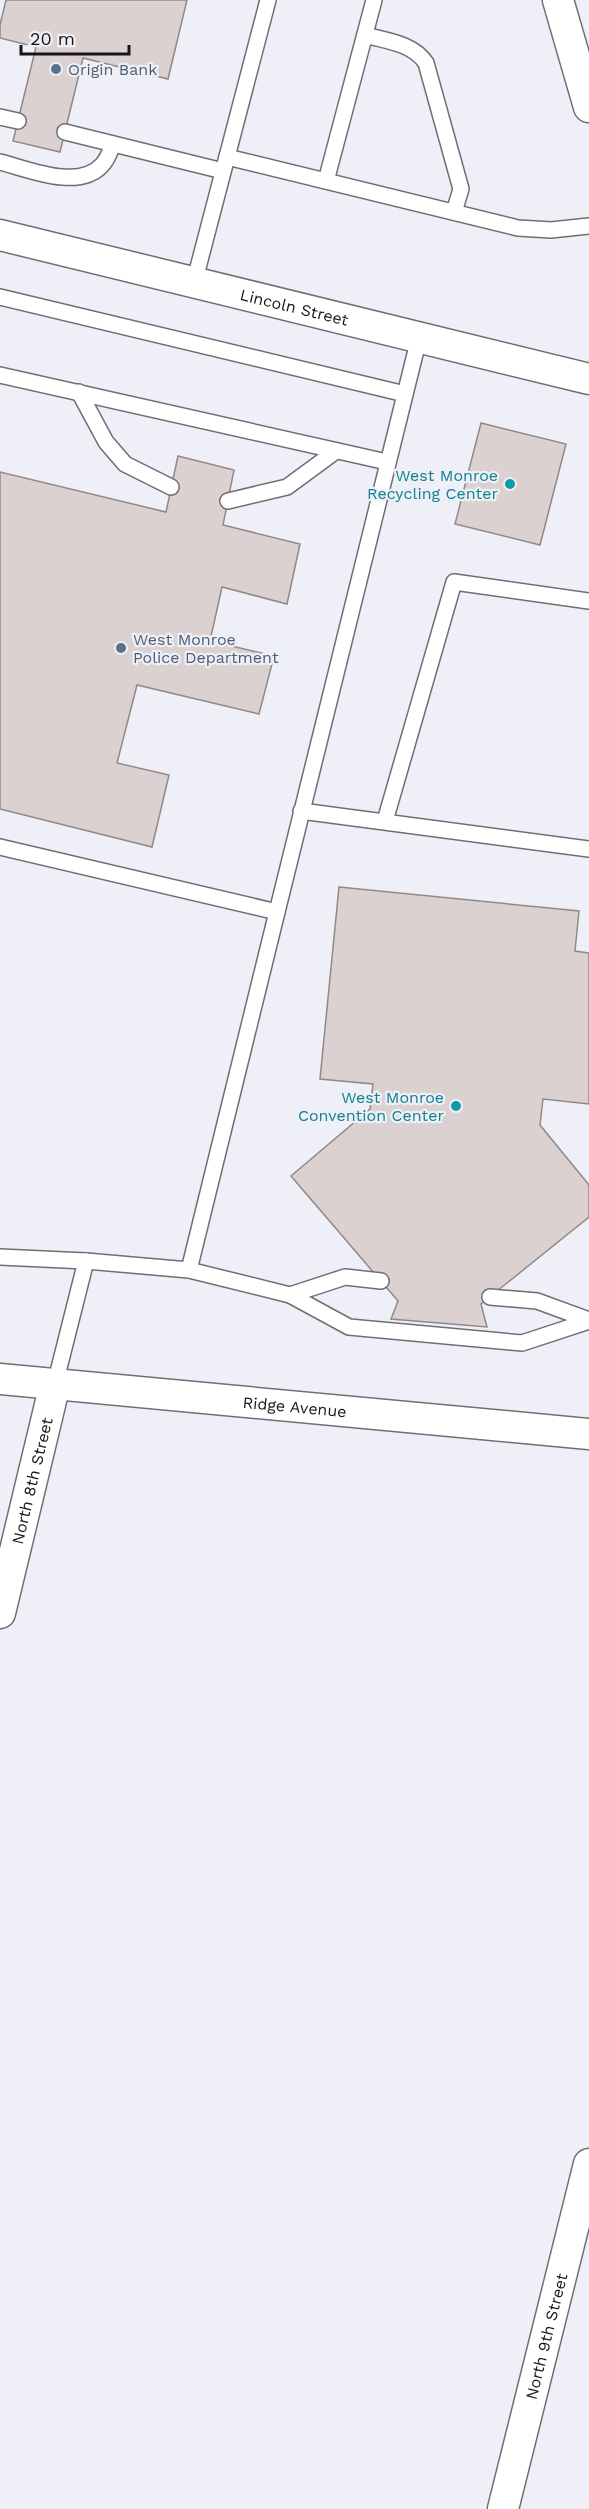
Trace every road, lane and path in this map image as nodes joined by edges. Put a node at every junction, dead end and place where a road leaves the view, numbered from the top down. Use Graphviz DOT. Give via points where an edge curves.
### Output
graph roads {
  1 [pos="268,0"];
  2 [pos="374,0"];
  3 [pos="558,0"];
  4 [pos="364,35"];
  5 [pos="589,107"];
  6 [pos="0,117"];
  7 [pos="18,121"];
  8 [pos="65,132"];
  9 [pos="113,144"];
  10 [pos="0,162"];
  11 [pos="225,164"];
  12 [pos="326,181"];
  13 [pos="454,212"];
  14 [pos="589,226"];
  15 [pos="0,235"];
  16 [pos="194,283"];
  17 [pos="0,297"];
  18 [pos="419,338"];
  19 [pos="0,375"];
  20 [pos="589,379"];
  21 [pos="79,392"];
  22 [pos="405,394"];
  23 [pos="336,451"];
  24 [pos="387,462"];
  25 [pos="171,487"];
  26 [pos="228,501"];
  27 [pos="589,601"];
  28 [pos="301,810"];
  29 [pos="385,820"];
  30 [pos="0,847"];
  31 [pos="589,849"];
  32 [pos="277,912"];
  33 [pos="0,1257"];
  34 [pos="86,1261"];
  35 [pos="189,1270"];
  36 [pos="381,1281"];
  37 [pos="290,1295"];
  38 [pos="490,1297"];
  39 [pos="589,1321"];
  40 [pos="0,1378"];
  41 [pos="55,1384"];
  42 [pos="589,1434"];
  43 [pos="0,1613"];
  44 [pos="589,2164"];
  45 [pos="503,2509"];
  1 -- 11 [label="lane"];
  2 -- 4 [label="lane"];
  3 -- 5 [label="street"];
  4 -- 12 [label="lane"];
  4 -- 13 [label="lane" via="410,47 426,63 460,189"];
  6 -- 7 [label="lane"];
  8 -- 9 [label="lane"];
  9 -- 10 [label="lane" via="101,167 72,177"];
  9 -- 11 [label="lane"];
  11 -- 12 [label="lane"];
  11 -- 16 [label="lane"];
  12 -- 13 [label="lane"];
  13 -- 14 [label="lane" via="518,228"];
  15 -- 16 [label="street, Lincoln Street"];
  16 -- 18 [label="street, Lincoln Street"];
  17 -- 22 [label="lane"];
  18 -- 20 [label="street, Lincoln Street"];
  18 -- 22 [label="lane"];
  19 -- 21 [label="lane"];
  21 -- 23 [label="lane"];
  21 -- 25 [label="lane" via="106,442 125,464"];
  22 -- 24 [label="lane"];
  23 -- 24 [label="lane"];
  23 -- 26 [label="lane" via="287,487"];
  24 -- 28 [label="lane"];
  27 -- 29 [label="lane" via="454,582"];
  28 -- 29 [label="lane"];
  28 -- 32 [label="lane"];
  29 -- 31 [label="lane"];
  30 -- 32 [label="lane"];
  32 -- 35 [label="lane"];
  33 -- 34 [label="lane"];
  34 -- 35 [label="lane"];
  34 -- 41 [label="lane"];
  35 -- 37 [label="lane"];
  36 -- 37 [label="lane" via="345,1277"];
  37 -- 39 [label="lane" via="349,1327 522,1344"];
  38 -- 39 [label="lane" via="537,1301"];
  40 -- 41 [label="street, Ridge Avenue"];
  41 -- 42 [label="street, Ridge Avenue"];
  41 -- 43 [label="street, North 8th Street"];
  44 -- 45 [label="street, North 9th Street"];
}
